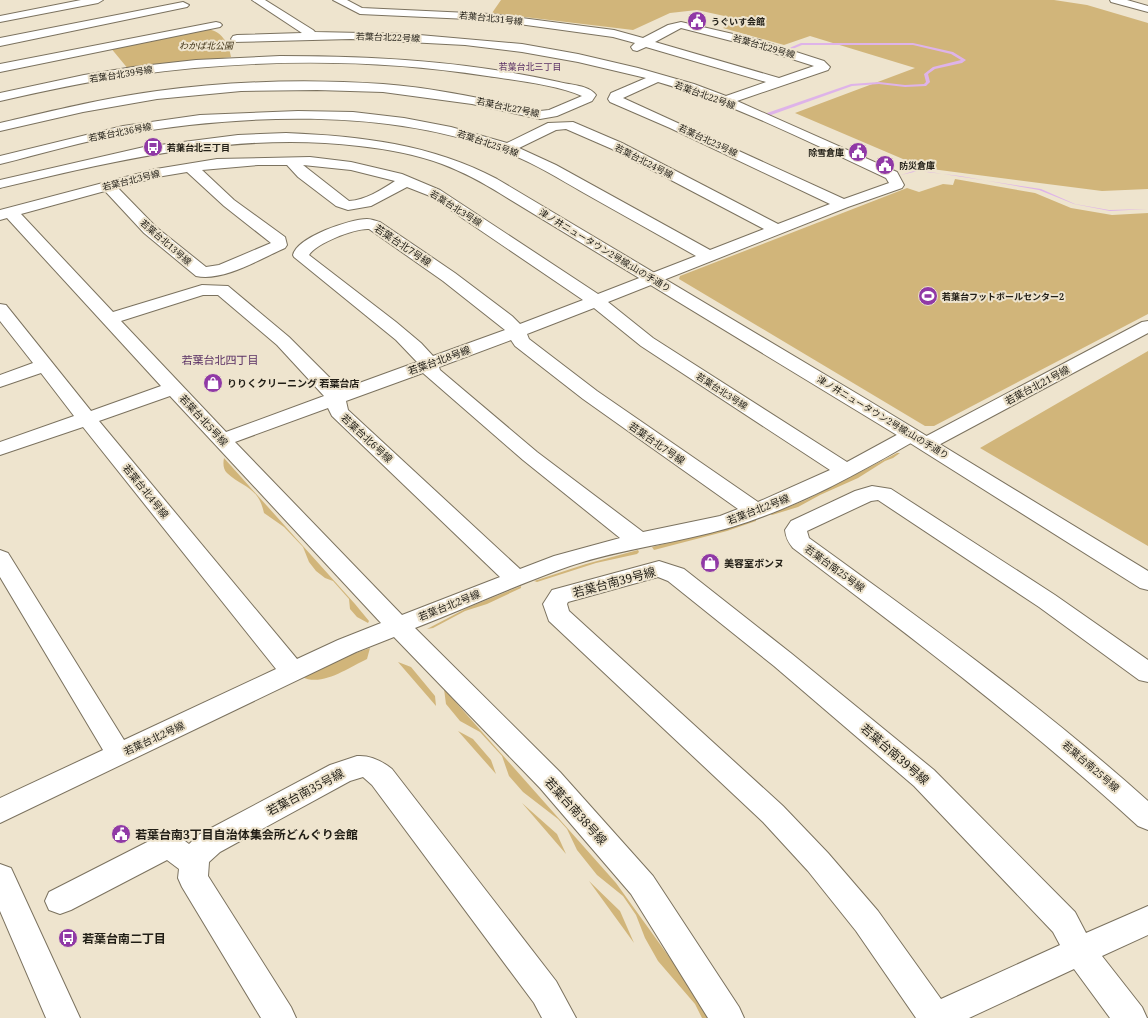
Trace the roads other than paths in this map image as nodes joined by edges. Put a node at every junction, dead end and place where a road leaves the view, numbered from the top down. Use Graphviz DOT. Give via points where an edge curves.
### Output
graph roads {
  1 [pos="98,0"];
  2 [pos="257,0"];
  3 [pos="338,0"];
  4 [pos="1115,0"];
  5 [pos="179,2"];
  6 [pos="1148,9"];
  7 [pos="458,14"];
  8 [pos="0,19"];
  9 [pos="216,25"];
  10 [pos="309,35"];
  11 [pos="237,39"];
  12 [pos="438,39"];
  13 [pos="0,42"];
  14 [pos="645,42"];
  15 [pos="243,61"];
  16 [pos="417,63"];
  17 [pos="606,64"];
  18 [pos="0,68"];
  19 [pos="657,78"];
  20 [pos="778,82"];
  21 [pos="241,87"];
  22 [pos="2,94"];
  23 [pos="724,101"];
  24 [pos="242,116"];
  25 [pos="0,127"];
  26 [pos="240,142"];
  27 [pos="508,148"];
  28 [pos="0,160"];
  29 [pos="291,161"];
  30 [pos="240,162"];
  31 [pos="190,167"];
  32 [pos="406,181"];
  33 [pos="0,184"];
  34 [pos="107,186"];
  35 [pos="843,204"];
  36 [pos="3,214"];
  37 [pos="777,230"];
  38 [pos="710,257"];
  39 [pos="655,279"];
  40 [pos="595,302"];
  41 [pos="0,309"];
  42 [pos="110,319"];
  43 [pos="1148,326"];
  44 [pos="517,332"];
  45 [pos="429,364"];
  46 [pos="45,365"];
  47 [pos="0,381"];
  48 [pos="175,388"];
  49 [pos="334,398"];
  50 [pos="86,418"];
  51 [pos="918,439"];
  52 [pos="222,440"];
  53 [pos="0,450"];
  54 [pos="846,471"];
  55 [pos="755,511"];
  56 [pos="638,540"];
  57 [pos="0,558"];
  58 [pos="516,579"];
  59 [pos="1148,582"];
  60 [pos="398,626"];
  61 [pos="293,672"];
  62 [pos="1148,673"];
  63 [pos="119,754"];
  64 [pos="0,811"];
  65 [pos="1148,818"];
  66 [pos="194,863"];
  67 [pos="0,876"];
  68 [pos="60,901"];
  69 [pos="1148,920"];
  70 [pos="1080,952"];
  71 [pos="63,1018"];
  72 [pos="279,1018"];
  73 [pos="559,1018"];
  74 [pos="727,1018"];
  75 [pos="935,1018"];
  76 [pos="1130,1018"];
  1 -- 8 [label="street"];
  2 -- 10 [label="street" via="309,32"];
  3 -- 7 [label="street, 若葉台北31号線" via="360,11"];
  4 -- 6 [label="street"];
  5 -- 9 [label="street"];
  5 -- 13 [label="street"];
  7 -- 12 [label="street"];
  7 -- 14 [label="street, 若葉台北31号線" via="614,34"];
  9 -- 11 [label="street"];
  9 -- 18 [label="street"];
  10 -- 11 [label="street, 若葉台北22号線"];
  10 -- 12 [label="street, 若葉台北22号線"];
  11 -- 15 [label="street"];
  12 -- 16 [label="street"];
  12 -- 17 [label="street, 若葉台北22号線" via="471,41"];
  14 -- 17 [label="street, 若葉台北29号線"];
  14 -- 20 [label="street, 若葉台北31号線"];
  14 -- 20 [label="street, 若葉台北29号線" via="672,27 681,25 755,43 824,66"];
  15 -- 16 [label="street, 若葉台北27号線" via="345,60"];
  15 -- 21 [label="street"];
  15 -- 22 [label="street, 若葉台北39号線" via="190,64 113,74"];
  16 -- 21 [label="street, 若葉台北27号線" via="534,79 585,92 589,96 552,113 540,115 472,100 383,88"];
  17 -- 19 [label="street, 若葉台北22号線"];
  19 -- 23 [label="street, 若葉台北22号線"];
  19 -- 35 [label="street, 若葉台北23号線" via="616,96 615,99"];
  20 -- 23 [label="street, 若葉台北29号線"];
  21 -- 24 [label="street"];
  21 -- 25 [label="street" via="157,94"];
  23 -- 35 [label="street, 若葉台北22号線" via="892,175 897,183 897,186"];
  24 -- 26 [label="street"];
  24 -- 27 [label="street, 若葉台北25号線" via="353,116 404,122 452,131"];
  24 -- 28 [label="street, 若葉台北36号線" via="150,125"];
  26 -- 30 [label="street"];
  26 -- 33 [label="street, 津ノ井ニュータウン2号線;山の手通り" via="212,140 146,150"];
  26 -- 39 [label="street, 津ノ井ニュータウン2号線;山の手通り" via="275,136 350,140 447,161 489,181"];
  27 -- 37 [label="street, 若葉台北24号線" via="553,126 568,124 617,146"];
  27 -- 38 [label="street, 若葉台北25号線" via="551,168"];
  29 -- 30 [label="street, 若葉台北3号線"];
  29 -- 32 [label="street, 若葉台北3号線" via="351,166"];
  29 -- 32 [label="street" via="303,174 347,206 365,203"];
  30 -- 31 [label="street, 若葉台北3号線"];
  31 -- 34 [label="street, 若葉台北3号線"];
  31 -- 34 [label="street, 若葉台北13号線" via="229,203 280,240 279,245 222,270 202,272 150,230"];
  32 -- 40 [label="street, 若葉台北3号線" via="435,193 587,294"];
  34 -- 36 [label="street, 若葉台北3号線"];
  35 -- 37 [label="street, 若葉台北22号線"];
  36 -- 42 [label="street, 若葉台北5号線"];
  37 -- 38 [label="street, 若葉台北22号線"];
  38 -- 39 [label="street, 若葉台北22号線"];
  39 -- 40 [label="street, 若葉台北8号線"];
  39 -- 51 [label="street, 津ノ井ニュータウン2号線;山の手通り"];
  40 -- 44 [label="street, 若葉台北8号線"];
  40 -- 54 [label="street, 若葉台北3号線" via="647,342"];
  41 -- 46 [label="street, 若葉台北4号線"];
  42 -- 48 [label="street, 若葉台北5号線"];
  42 -- 49 [label="street, 若葉台北6号線" via="202,290 222,290 283,340 327,386"];
  43 -- 51 [label="street, 若葉台北21号線"];
  44 -- 45 [label="street, 若葉台北8号線"];
  44 -- 45 [label="street, 若葉台北7号線" via="506,320 449,277 370,223 353,224 302,251 302,257 350,292 419,351"];
  44 -- 55 [label="street, 若葉台北7号線" via="521,342 590,395"];
  45 -- 49 [label="street, 若葉台北8号線"];
  45 -- 56 [label="street, 若葉台北7号線" via="432,373 530,456"];
  46 -- 47 [label="street"];
  46 -- 50 [label="street, 若葉台北4号線"];
  48 -- 50 [label="street"];
  48 -- 52 [label="street, 若葉台北5号線"];
  49 -- 52 [label="street, 若葉台北8号線"];
  49 -- 58 [label="street, 若葉台北6号線" via="339,412"];
  50 -- 53 [label="street"];
  50 -- 61 [label="street, 若葉台北4号線"];
  51 -- 54 [label="street, 若葉台北2号線"];
  51 -- 59 [label="street, 津ノ井ニュータウン2号線;山の手通り"];
  52 -- 60 [label="street, 若葉台北5号線"];
  54 -- 55 [label="street, 若葉台北2号線"];
  55 -- 56 [label="street, 若葉台北2号線" via="725,522"];
  56 -- 58 [label="street, 若葉台北2号線" via="562,561"];
  57 -- 63 [label="street"];
  58 -- 60 [label="street, 若葉台北2号線"];
  60 -- 61 [label="street, 若葉台北2号線" via="347,646"];
  60 -- 74 [label="street, 若葉台南38号線" via="550,780 642,885"];
  61 -- 63 [label="street, 若葉台北2号線"];
  62 -- 65 [label="street, 若葉台南25号線" via="1047,601 883,494 863,496 799,526 796,530 801,544 1012,699"];
  63 -- 64 [label="street, 若葉台北2号線"];
  66 -- 68 [label="street" via="169,845"];
  66 -- 72 [label="street" via="193,878"];
  66 -- 73 [label="street, 若葉台南35号線" via="195,857 210,843 340,773 352,768 369,767 382,777 546,992"];
  67 -- 71 [label="street"];
  69 -- 70 [label="street"];
  70 -- 75 [label="street"];
  70 -- 75 [label="street, 若葉台南39号線" via="1064,922 1011,864 924,778 783,660 676,576 659,569 650,570 560,596 555,604 558,615 773,814 818,862 867,921"];
  70 -- 76 [label="street, 若葉台南39号線"];
}
